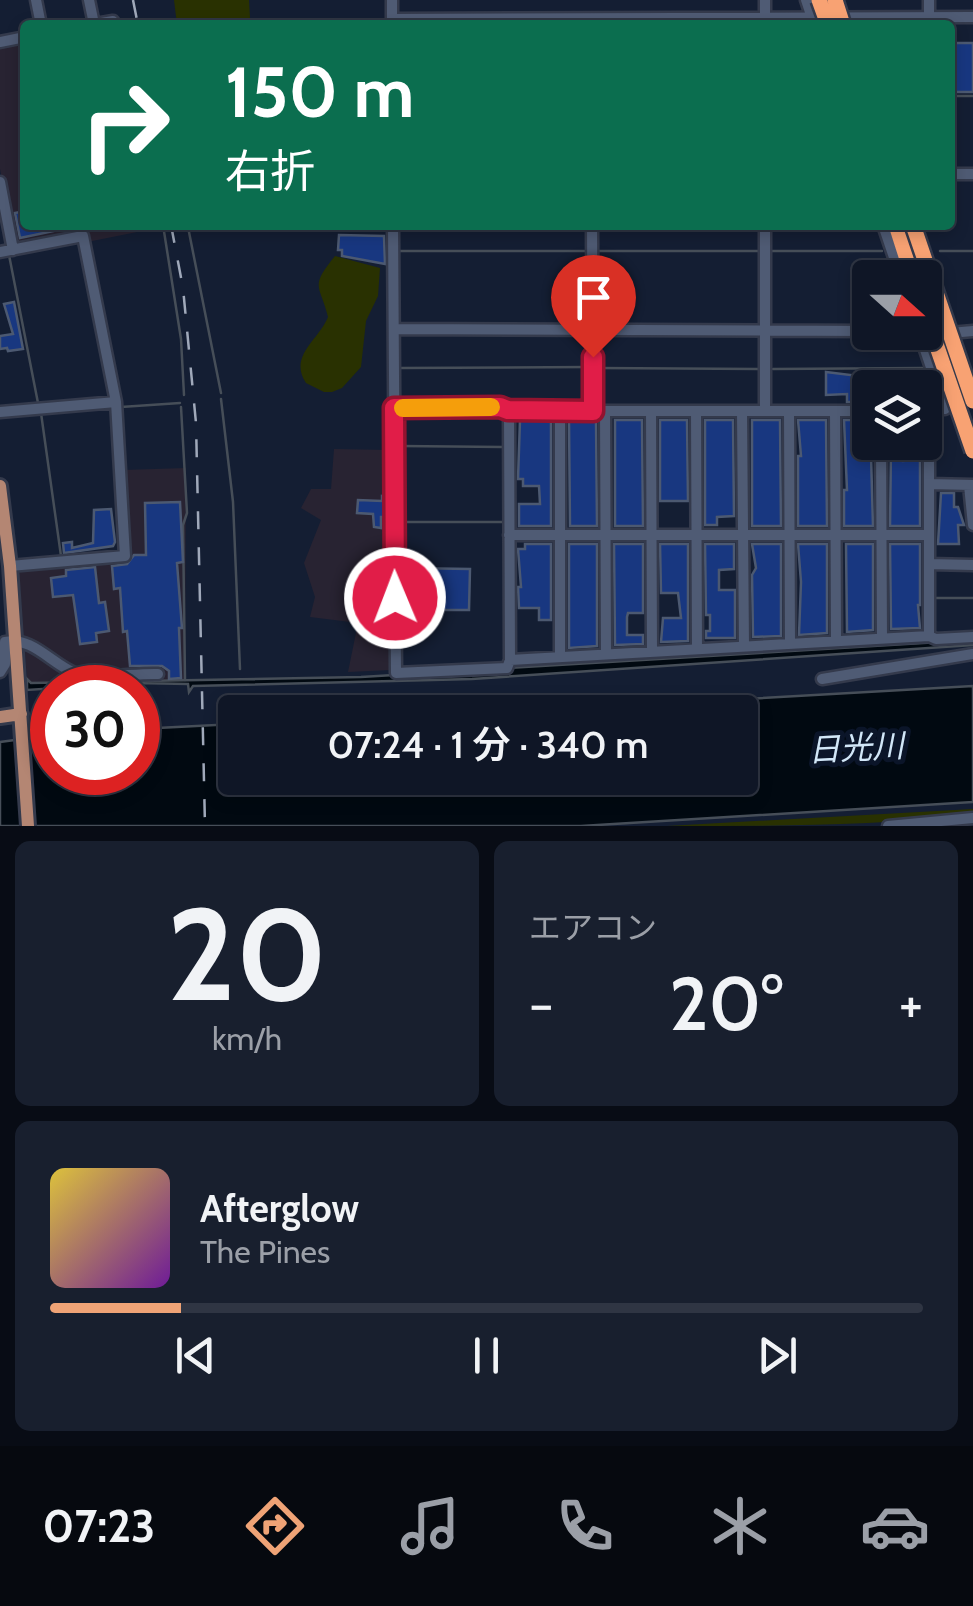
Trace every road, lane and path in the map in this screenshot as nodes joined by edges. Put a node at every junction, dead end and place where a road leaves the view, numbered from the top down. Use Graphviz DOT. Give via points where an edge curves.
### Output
graph roads {
  1 [pos="929,0"];
  2 [pos="929,18"];
  3 [pos="973,18"];
  4 [pos="897,20"];
  5 [pos="0,182"];
  6 [pos="393,230"];
  7 [pos="592,230"];
  8 [pos="765,230"];
  9 [pos="885,230"];
  10 [pos="898,230"];
  11 [pos="915,230"];
  12 [pos="922,230"];
  13 [pos="13,250"];
  14 [pos="0,252"];
  15 [pos="894,260"];
  16 [pos="907,260"];
  17 [pos="394,328"];
  18 [pos="593,330"];
  19 [pos="766,330"];
  20 [pos="956,330"];
  21 [pos="973,330"];
  22 [pos="852,331"];
  23 [pos="942,333"];
  24 [pos="926,350"];
  25 [pos="938,350"];
  26 [pos="973,380"];
  27 [pos="973,401"];
  28 [pos="116,402"];
  29 [pos="394,408"];
  30 [pos="945,408"];
  31 [pos="942,409"];
  32 [pos="973,409"];
  33 [pos="508,410"];
  34 [pos="560,410"];
  35 [pos="599,411"];
  36 [pos="651,411"];
  37 [pos="696,411"];
  38 [pos="742,411"];
  39 [pos="765,411"];
  40 [pos="789,411"];
  41 [pos="0,412"];
  42 [pos="835,412"];
  43 [pos="852,412"];
  44 [pos="973,451"];
  45 [pos="881,460"];
  46 [pos="928,460"];
  47 [pos="929,484"];
  48 [pos="971,485"];
  49 [pos="0,486"];
  50 [pos="3,519"];
  51 [pos="973,525"];
  52 [pos="510,535"];
  53 [pos="560,535"];
  54 [pos="605,535"];
  55 [pos="651,535"];
  56 [pos="697,535"];
  57 [pos="743,535"];
  58 [pos="789,535"];
  59 [pos="836,536"];
  60 [pos="882,536"];
  61 [pos="929,536"];
  62 [pos="929,564"];
  63 [pos="973,564"];
  64 [pos="10,566"];
  65 [pos="929,636"];
  66 [pos="973,638"];
  67 [pos="891,639"];
  68 [pos="15,640"];
  69 [pos="836,641"];
  70 [pos="790,644"];
  71 [pos="744,646"];
  72 [pos="698,649"];
  73 [pos="652,652"];
  74 [pos="606,654"];
  75 [pos="973,654"];
  76 [pos="560,657"];
  77 [pos="510,660"];
  78 [pos="60,665"];
  79 [pos="0,672"];
  80 [pos="822,679"];
  81 [pos="0,717"];
  82 [pos="21,719"];
  83 [pos="973,818"];
  84 [pos="28,826"];
  85 [pos="888,826"];
  86 [pos="916,826"];
  1 -- 2 [label="street"];
  2 -- 3 [label="street"];
  2 -- 4 [label="street"];
  5 -- 13 [label="street"];
  6 -- 17 [label="street"];
  7 -- 18 [label="street"];
  8 -- 19 [label="street"];
  9 -- 15 [label="street"];
  10 -- 16 [label="highway"];
  11 -- 27 [label="highway, bridge"];
  12 -- 20 [label="main road"];
  13 -- 14 [label="street"];
  13 -- 28 [label="street" via="83,236"];
  17 -- 18 [label="street"];
  17 -- 29 [label="street"];
  18 -- 19 [label="street"];
  18 -- 35 [label="street"];
  19 -- 22 [label="street"];
  19 -- 39 [label="street"];
  20 -- 21 [label="street"];
  20 -- 23 [label="street"];
  20 -- 26 [label="main road"];
  24 -- 30 [label="street"];
  25 -- 44 [label="highway, bridge"];
  28 -- 41 [label="street"];
  28 -- 64 [label="street" via="126,556"];
  29 -- 33 [label="street"];
  29 -- 77 [label="street" via="396,673 507,668"];
  30 -- 31 [label="street"];
  30 -- 32 [label="street"];
  33 -- 34 [label="street"];
  33 -- 52 [label="street"];
  34 -- 35 [label="street"];
  34 -- 53 [label="street"];
  35 -- 36 [label="street"];
  35 -- 54 [label="street"];
  36 -- 37 [label="street"];
  36 -- 55 [label="street"];
  37 -- 38 [label="street"];
  37 -- 56 [label="street"];
  38 -- 39 [label="street"];
  38 -- 57 [label="street"];
  39 -- 40 [label="street"];
  40 -- 42 [label="street"];
  40 -- 58 [label="street"];
  42 -- 43 [label="street"];
  42 -- 59 [label="street"];
  45 -- 60 [label="street"];
  46 -- 47 [label="street"];
  47 -- 48 [label="street"];
  47 -- 61 [label="street"];
  48 -- 51 [label="street"];
  49 -- 50 [label="main road"];
  50 -- 64 [label="main road"];
  52 -- 53 [label="street"];
  52 -- 77 [label="street"];
  53 -- 54 [label="street"];
  53 -- 76 [label="street"];
  54 -- 55 [label="street"];
  54 -- 74 [label="street"];
  55 -- 56 [label="street"];
  55 -- 73 [label="street"];
  56 -- 57 [label="street"];
  56 -- 72 [label="street"];
  57 -- 58 [label="street"];
  57 -- 71 [label="street"];
  58 -- 59 [label="street"];
  58 -- 70 [label="street"];
  59 -- 60 [label="street"];
  59 -- 69 [label="street"];
  60 -- 61 [label="street"];
  60 -- 67 [label="street"];
  61 -- 62 [label="street"];
  62 -- 63 [label="street"];
  62 -- 65 [label="street"];
  64 -- 68 [label="main road"];
  65 -- 66 [label="street"];
  65 -- 67 [label="street"];
  67 -- 69 [label="street"];
  68 -- 78 [label="street"];
  68 -- 79 [label="street" via="6,642"];
  68 -- 82 [label="main road"];
  69 -- 70 [label="street"];
  70 -- 71 [label="street"];
  71 -- 72 [label="street"];
  72 -- 73 [label="street"];
  73 -- 74 [label="street"];
  74 -- 76 [label="street"];
  75 -- 80 [label="street"];
  76 -- 77 [label="street"];
  81 -- 82 [label="main road"];
  82 -- 84 [label="main road"];
  83 -- 86 [label="street"];
  85 -- 86 [label="street"];
}
